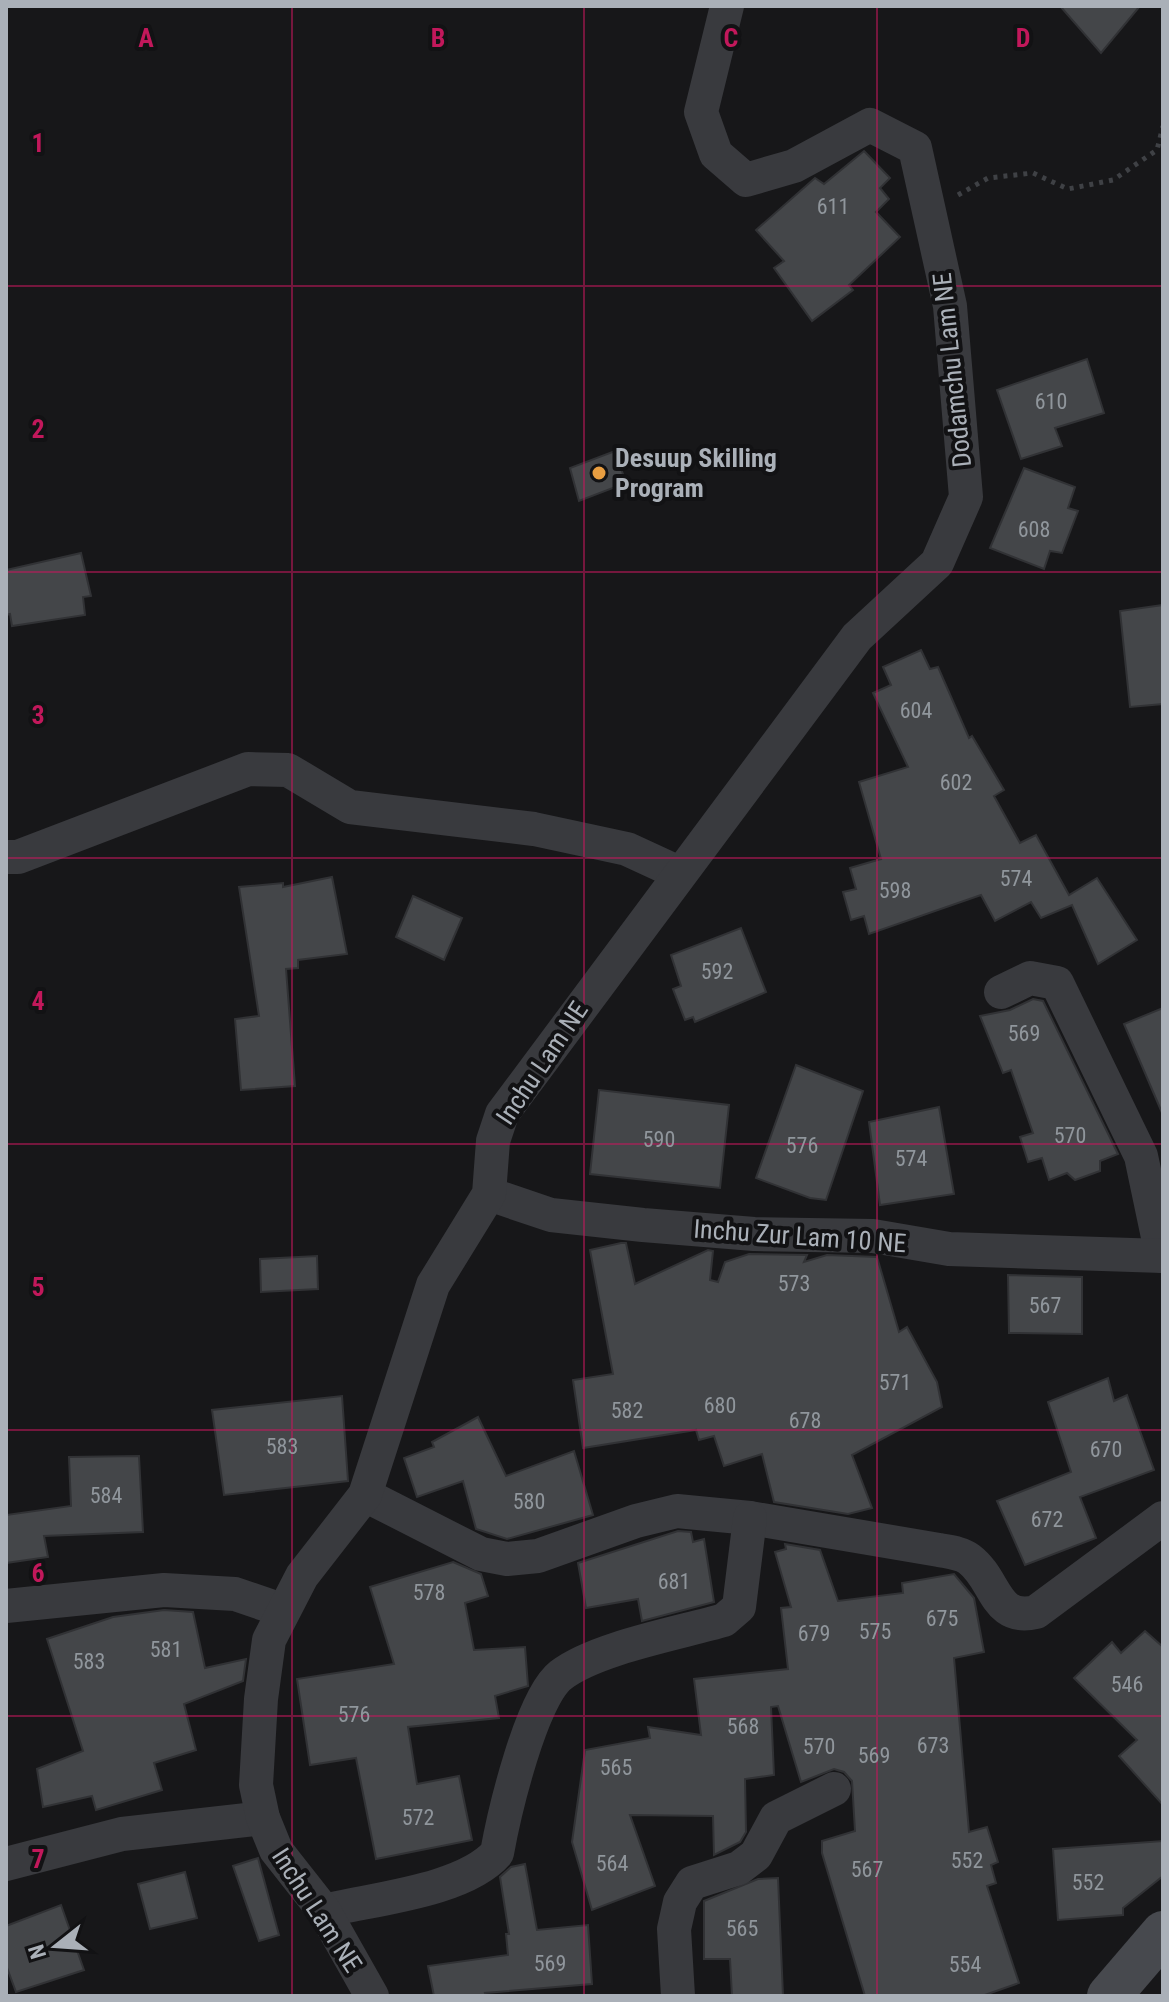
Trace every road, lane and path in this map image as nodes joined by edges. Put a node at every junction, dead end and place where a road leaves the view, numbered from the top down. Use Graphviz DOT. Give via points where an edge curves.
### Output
graph roads {
  1 [pos="727,6"];
  2 [pos="1163,126"];
  3 [pos="929,211"];
  4 [pos="6,857"];
  5 [pos="679,873"];
  6 [pos="1001,992"];
  7 [pos="489,1194"];
  8 [pos="1162,1256"];
  9 [pos="365,1495"];
  10 [pos="750,1518"];
  11 [pos="1163,1518"];
  12 [pos="6,1606"];
  13 [pos="282,1610"];
  14 [pos="834,1789"];
  15 [pos="263,1818"];
  16 [pos="6,1864"];
  17 [pos="324,1911"];
  18 [pos="1163,1933"];
  19 [pos="372,1996"];
  20 [pos="678,1996"];
  21 [pos="1109,1996"];
  1 -- 3 [label="street, Dodamchu Lam NE" via="701,112 716,154 746,180 794,166 870,125 915,148"];
  2 -- 3 [label="path" via="1157,150 1113,180 1068,189 1033,173 988,178"];
  3 -- 5 [label="street, Dodamchu Lam NE" via="950,306 966,497 937,563 857,637"];
  4 -- 5 [label="street" via="18,857 248,769 288,770 350,807 534,829 627,849"];
  5 -- 7 [label="street, Inchu Lam NE" via="502,1114 493,1141"];
  6 -- 8 [label="street" via="1030,978 1057,983 1141,1156"];
  7 -- 8 [label="street, Inchu Zur Lam 10 NE" via="551,1215 643,1225 873,1236 949,1249"];
  7 -- 9 [label="street, Inchu Lam NE" via="433,1285"];
  9 -- 10 [label="street" via="481,1554 507,1559 538,1556 677,1511"];
  9 -- 13 [label="street, Inchu Lam NE"];
  10 -- 11 [label="street" via="966,1556 1006,1610 1021,1616 1036,1612"];
  10 -- 17 [label="street" via="739,1607 724,1620 582,1662 558,1677 539,1704 497,1853 485,1867 449,1881"];
  12 -- 13 [label="street" via="164,1590 235,1594"];
  13 -- 15 [label="street, Inchu Lam NE" via="269,1640 261,1699 256,1785"];
  14 -- 20 [label="street" via="776,1818 756,1855 739,1868 692,1883 680,1902 674,1929"];
  15 -- 16 [label="street" via="122,1834"];
  15 -- 17 [label="street, Inchu Lam NE" via="276,1850"];
  17 -- 19 [label="street, Inchu Lam NE"];
  18 -- 21 [label="main road"];
}
